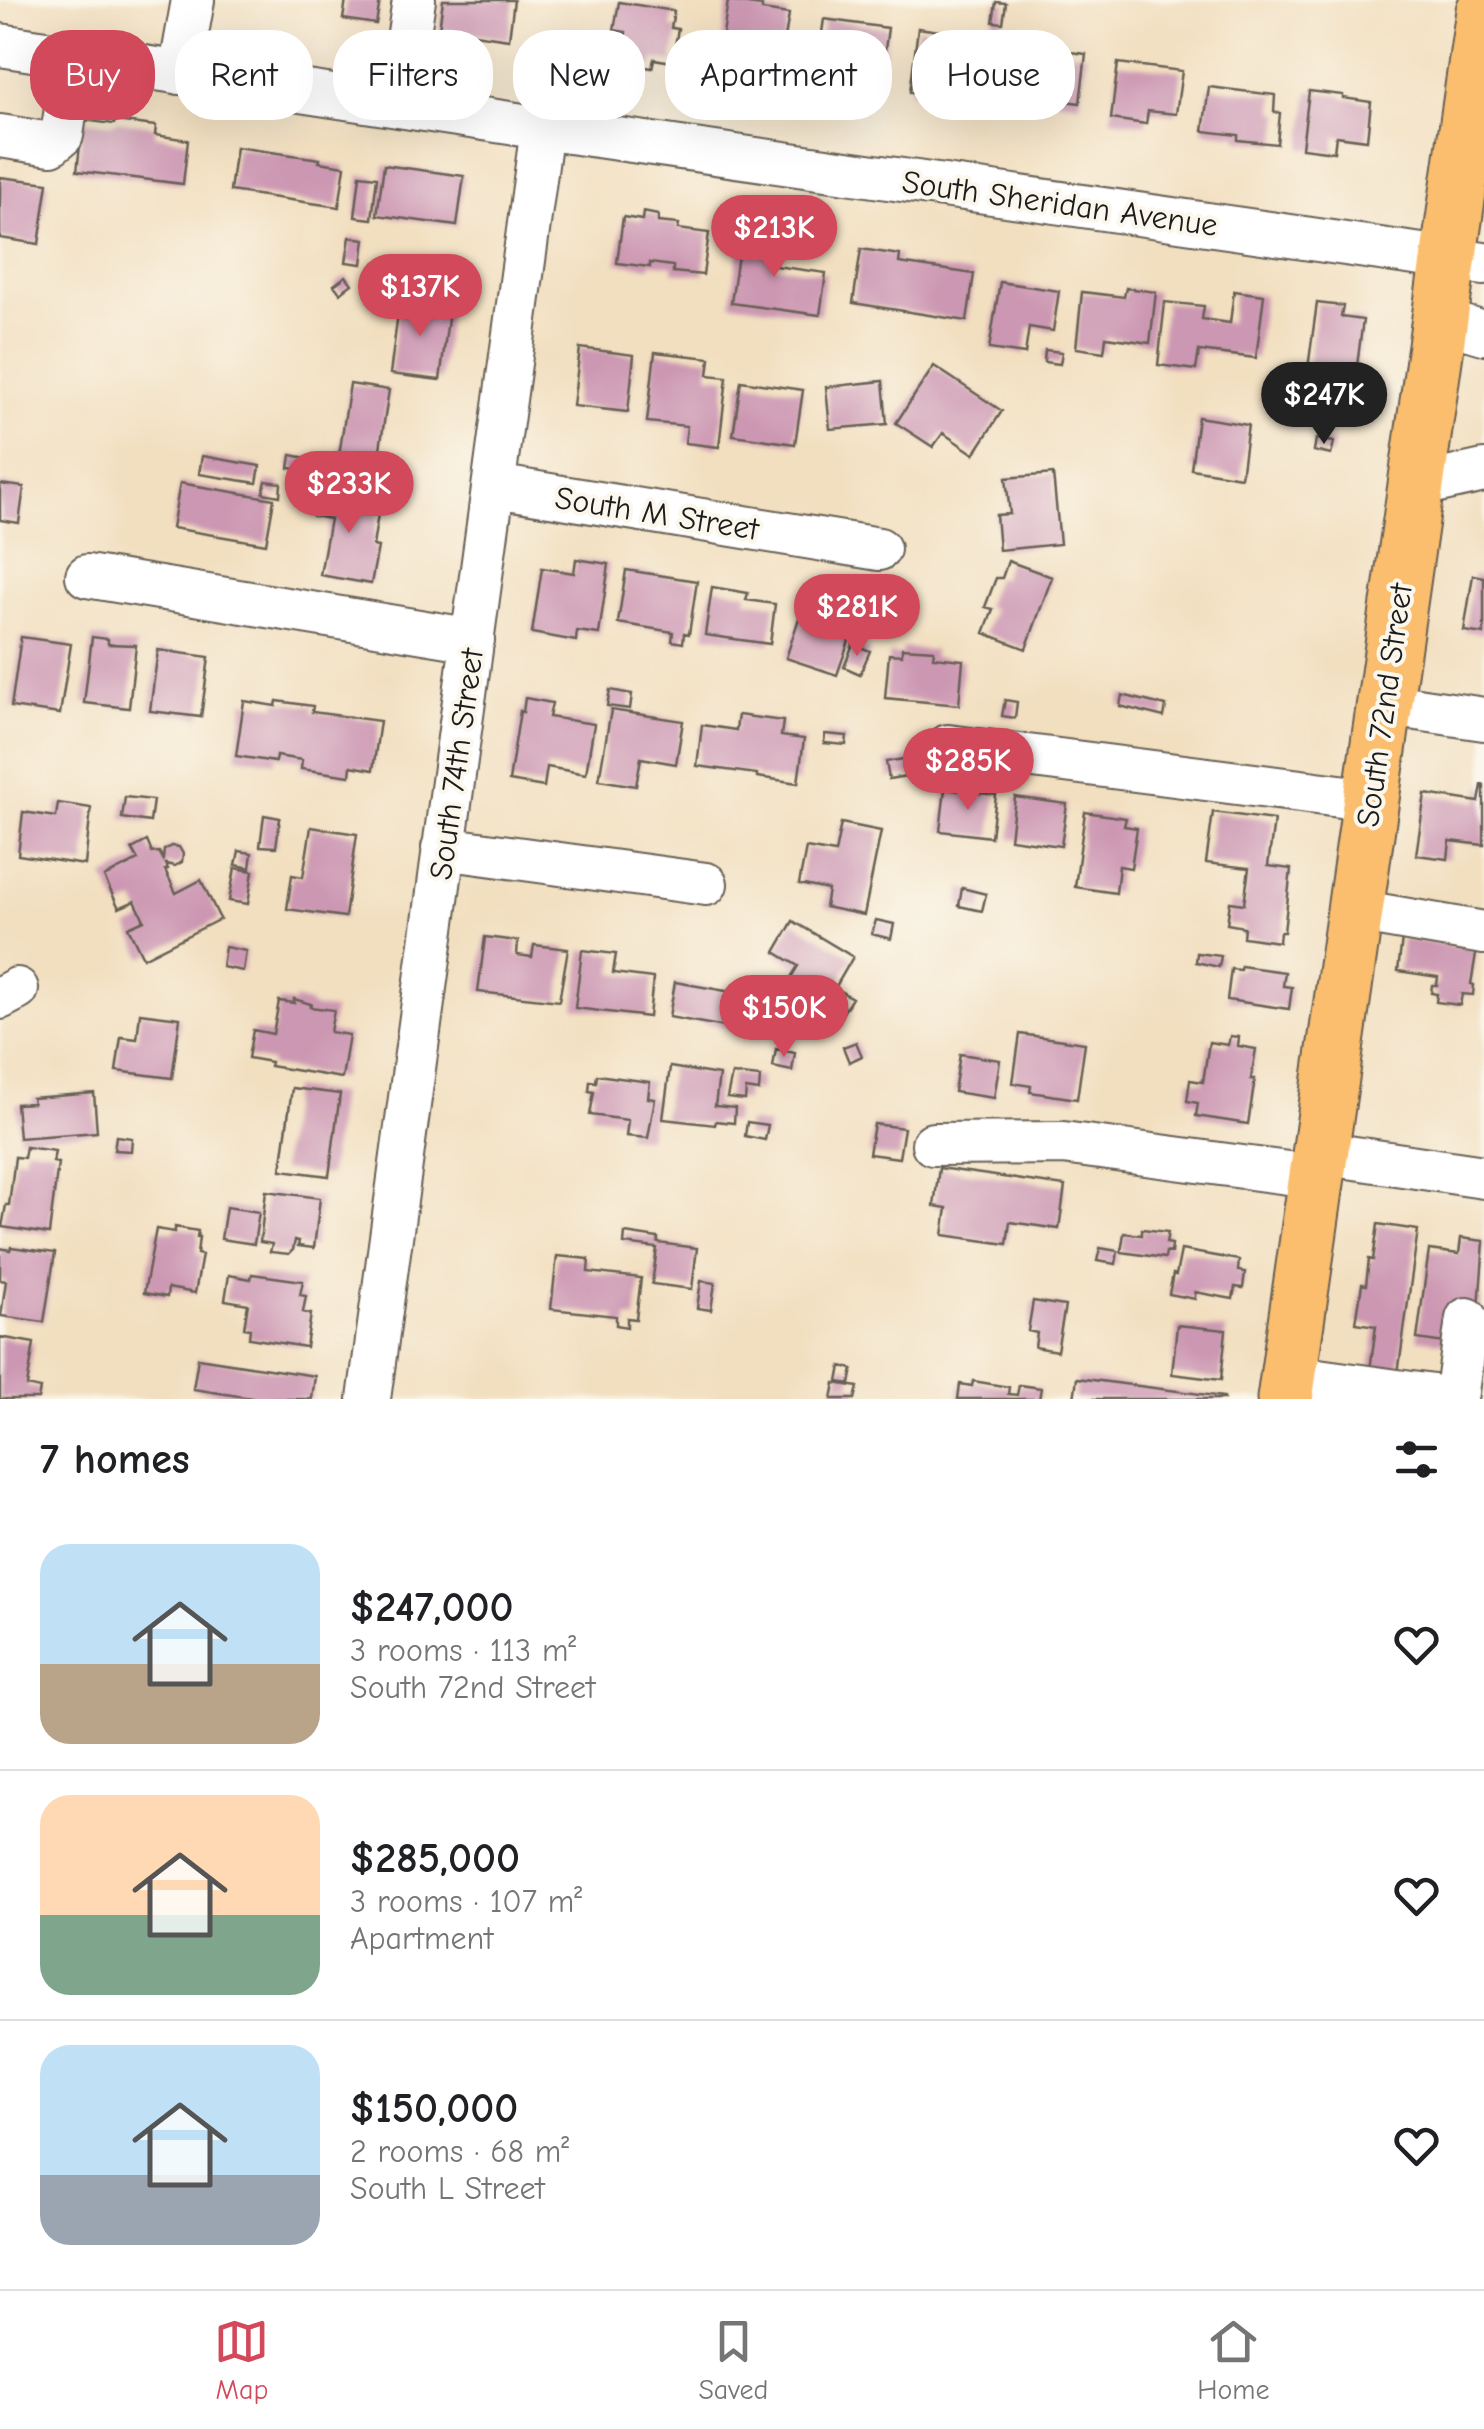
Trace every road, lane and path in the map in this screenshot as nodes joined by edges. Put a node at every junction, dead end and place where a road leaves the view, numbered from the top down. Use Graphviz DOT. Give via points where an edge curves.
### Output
graph roads {
  1 [pos="193,0"];
  2 [pos="414,0"];
  3 [pos="1484,11"];
  4 [pos="188,30"];
  5 [pos="409,30"];
  6 [pos="0,45"];
  7 [pos="30,49"];
  8 [pos="64,120"];
  9 [pos="490,120"];
  10 [pos="542,128"];
  11 [pos="0,136"];
  12 [pos="1466,262"];
  13 [pos="1462,326"];
  14 [pos="1484,471"];
  15 [pos="495,486"];
  16 [pos="1416,486"];
  17 [pos="879,549"];
  18 [pos="87,576"];
  19 [pos="473,640"];
  20 [pos="1384,704"];
  21 [pos="1484,719"];
  22 [pos="948,746"];
  23 [pos="1370,800"];
  24 [pos="443,848"];
  25 [pos="706,884"];
  26 [pos="1356,911"];
  27 [pos="1484,933"];
  28 [pos="933,1144"];
  29 [pos="1320,1165"];
  30 [pos="1484,1177"];
  31 [pos="1467,1319"];
  32 [pos="1287,1388"];
  33 [pos="369,1399"];
  34 [pos="1456,1399"];
  1 -- 4 [label="street"];
  2 -- 5 [label="street"];
  3 -- 12 [label="main road, South 72nd Street"];
  6 -- 7 [label="street, South Sheridan Avenue"];
  8 -- 11 [label="street" via="62,135 51,144"];
  9 -- 10 [label="street, South Sheridan Avenue"];
  10 -- 12 [label="street, South Sheridan Avenue"];
  10 -- 15 [label="street, South 74th Street"];
  12 -- 13 [label="main road, South 72nd Street"];
  13 -- 16 [label="main road, South 72nd Street"];
  14 -- 16 [label="street"];
  15 -- 17 [label="street, South M Street"];
  15 -- 19 [label="street, South 74th Street"];
  16 -- 20 [label="main road, South 72nd Street"];
  18 -- 19 [label="street"];
  19 -- 24 [label="street, South 74th Street"];
  20 -- 21 [label="street"];
  20 -- 23 [label="main road, South 72nd Street"];
  22 -- 23 [label="street"];
  23 -- 26 [label="main road, South 72nd Street"];
  24 -- 25 [label="street"];
  24 -- 33 [label="street, South 74th Street"];
  26 -- 27 [label="street"];
  26 -- 29 [label="main road, South 72nd Street"];
  28 -- 29 [label="street" via="1063,1143"];
  29 -- 30 [label="street"];
  29 -- 32 [label="main road, South 72nd Street"];
  31 -- 34 [label="street"];
  32 -- 34 [label="street"];
}
